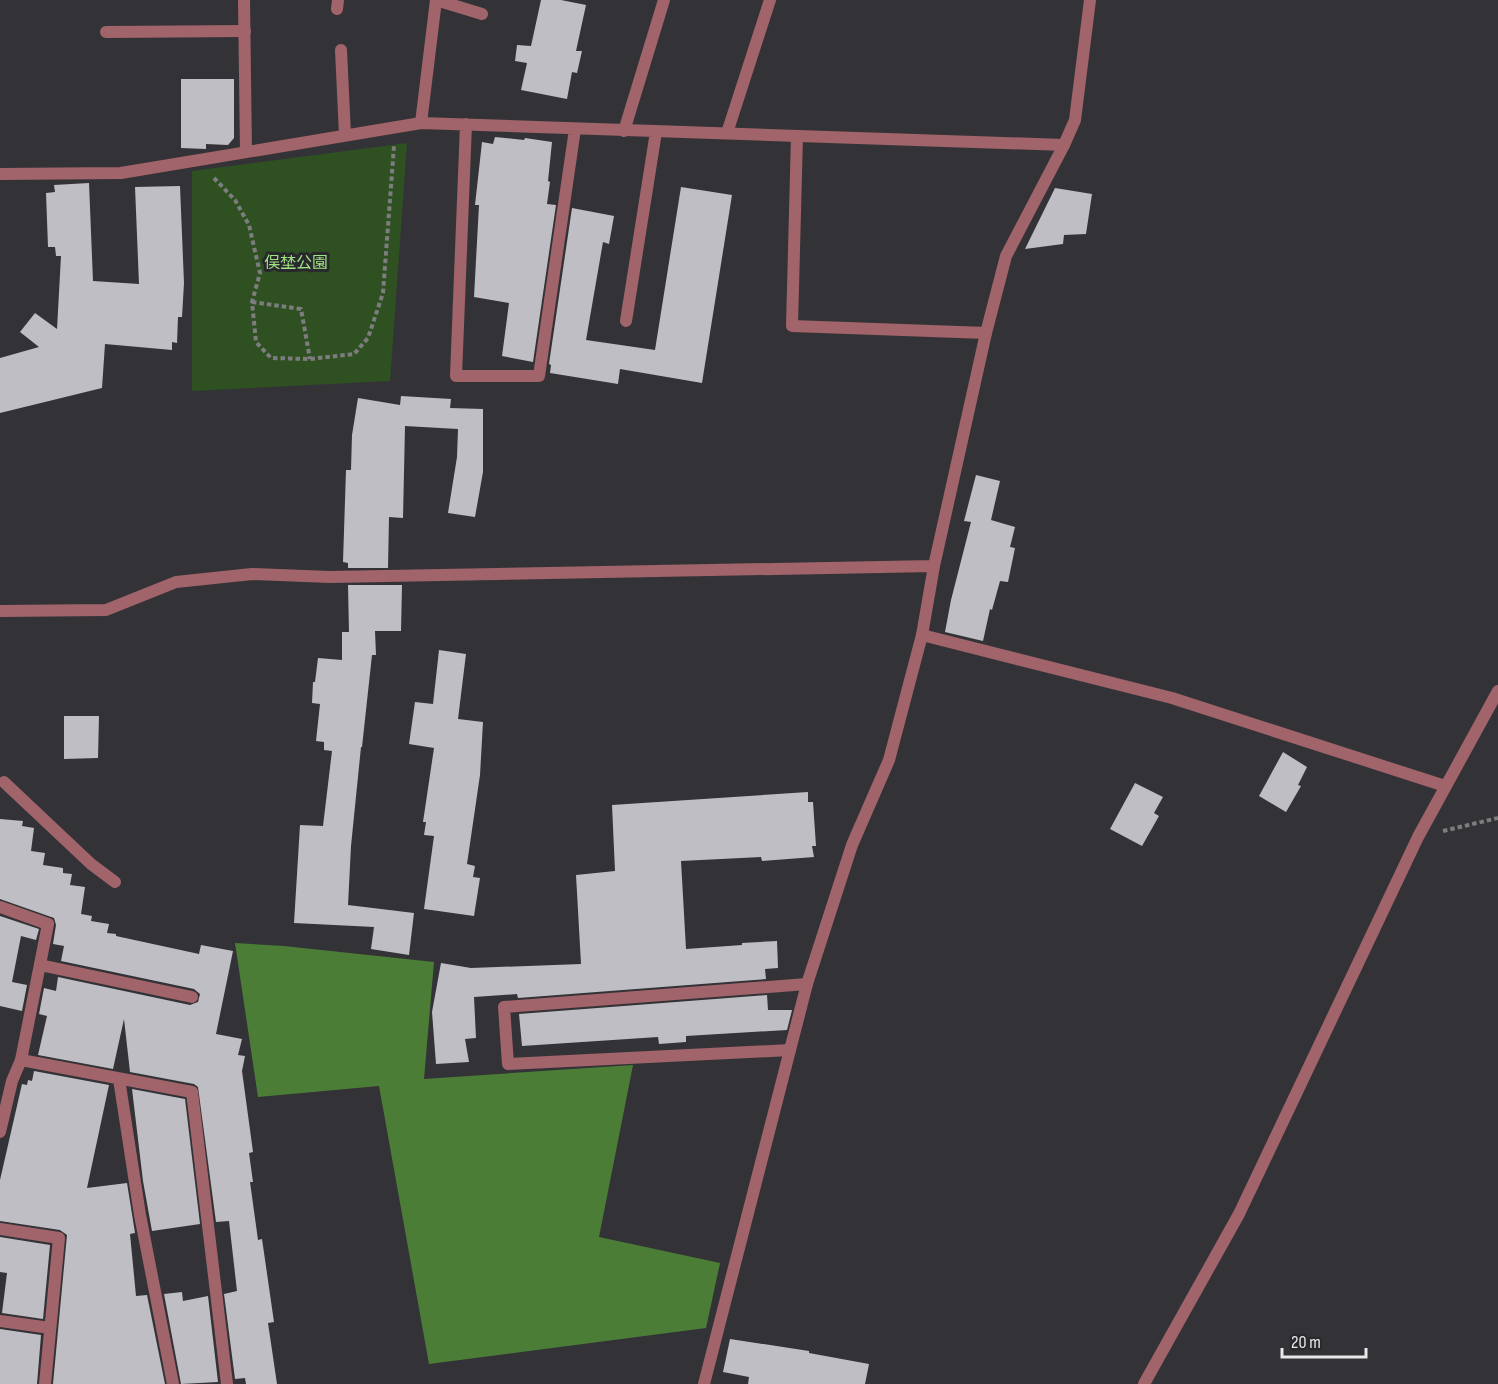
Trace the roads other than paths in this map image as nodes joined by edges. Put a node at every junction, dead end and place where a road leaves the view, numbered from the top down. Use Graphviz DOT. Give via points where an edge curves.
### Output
graph roads {
  1 [pos="244,0"];
  2 [pos="436,0"];
  3 [pos="664,0"];
  4 [pos="770,0"];
  5 [pos="1090,0"];
  6 [pos="482,14"];
  7 [pos="245,31"];
  8 [pos="106,32"];
  9 [pos="341,50"];
  10 [pos="421,123"];
  11 [pos="466,124"];
  12 [pos="575,129"];
  13 [pos="624,131"];
  14 [pos="656,132"];
  15 [pos="727,133"];
  16 [pos="345,135"];
  17 [pos="797,136"];
  18 [pos="1064,145"];
  19 [pos="246,152"];
  20 [pos="0,174"];
  21 [pos="626,321"];
  22 [pos="986,333"];
  23 [pos="934,566"];
  24 [pos="0,611"];
  25 [pos="922,635"];
  26 [pos="1498,691"];
  27 [pos="1,781"];
  28 [pos="1445,786"];
  29 [pos="115,882"];
  30 [pos="0,907"];
  31 [pos="40,965"];
  32 [pos="807,984"];
  33 [pos="192,997"];
  34 [pos="790,1050"];
  35 [pos="21,1060"];
  36 [pos="119,1079"];
  37 [pos="0,1132"];
  38 [pos="0,1229"];
  39 [pos="0,1321"];
  40 [pos="50,1328"];
  41 [pos="45,1384"];
  42 [pos="173,1384"];
  43 [pos="227,1384"];
  44 [pos="704,1384"];
  45 [pos="1144,1384"];
  1 -- 7 [label="street"];
  2 -- 6 [label="street"];
  2 -- 10 [label="street"];
  3 -- 13 [label="street"];
  4 -- 15 [label="street"];
  5 -- 18 [label="street" via="1075,120"];
  7 -- 8 [label="street"];
  7 -- 19 [label="street"];
  9 -- 16 [label="street"];
  10 -- 11 [label="street"];
  10 -- 16 [label="street"];
  11 -- 12 [label="street"];
  11 -- 12 [label="street" via="456,376 539,376"];
  12 -- 13 [label="street"];
  13 -- 14 [label="street"];
  14 -- 15 [label="street"];
  14 -- 21 [label="street"];
  15 -- 17 [label="street"];
  16 -- 19 [label="street"];
  17 -- 18 [label="street"];
  17 -- 22 [label="street" via="792,326"];
  18 -- 22 [label="street" via="1006,256"];
  19 -- 20 [label="street" via="121,173"];
  22 -- 23 [label="street"];
  23 -- 24 [label="street" via="330,577 252,574 176,582 106,610"];
  23 -- 25 [label="street"];
  25 -- 28 [label="street" via="1172,698"];
  25 -- 32 [label="street" via="889,760 852,845"];
  26 -- 28 [label="street"];
  27 -- 29 [label="street"];
  28 -- 45 [label="street" via="1239,1214"];
  30 -- 31 [label="street" via="48,924"];
  31 -- 33 [label="street"];
  31 -- 35 [label="street"];
  32 -- 34 [label="street"];
  32 -- 34 [label="street" via="504,1007 508,1064"];
  34 -- 44 [label="street"];
  35 -- 36 [label="street"];
  35 -- 37 [label="street"];
  36 -- 42 [label="street" via="140,1215"];
  36 -- 43 [label="street" via="192,1092"];
  38 -- 40 [label="street" via="59,1238"];
  39 -- 40 [label="street"];
  40 -- 41 [label="street"];
}
